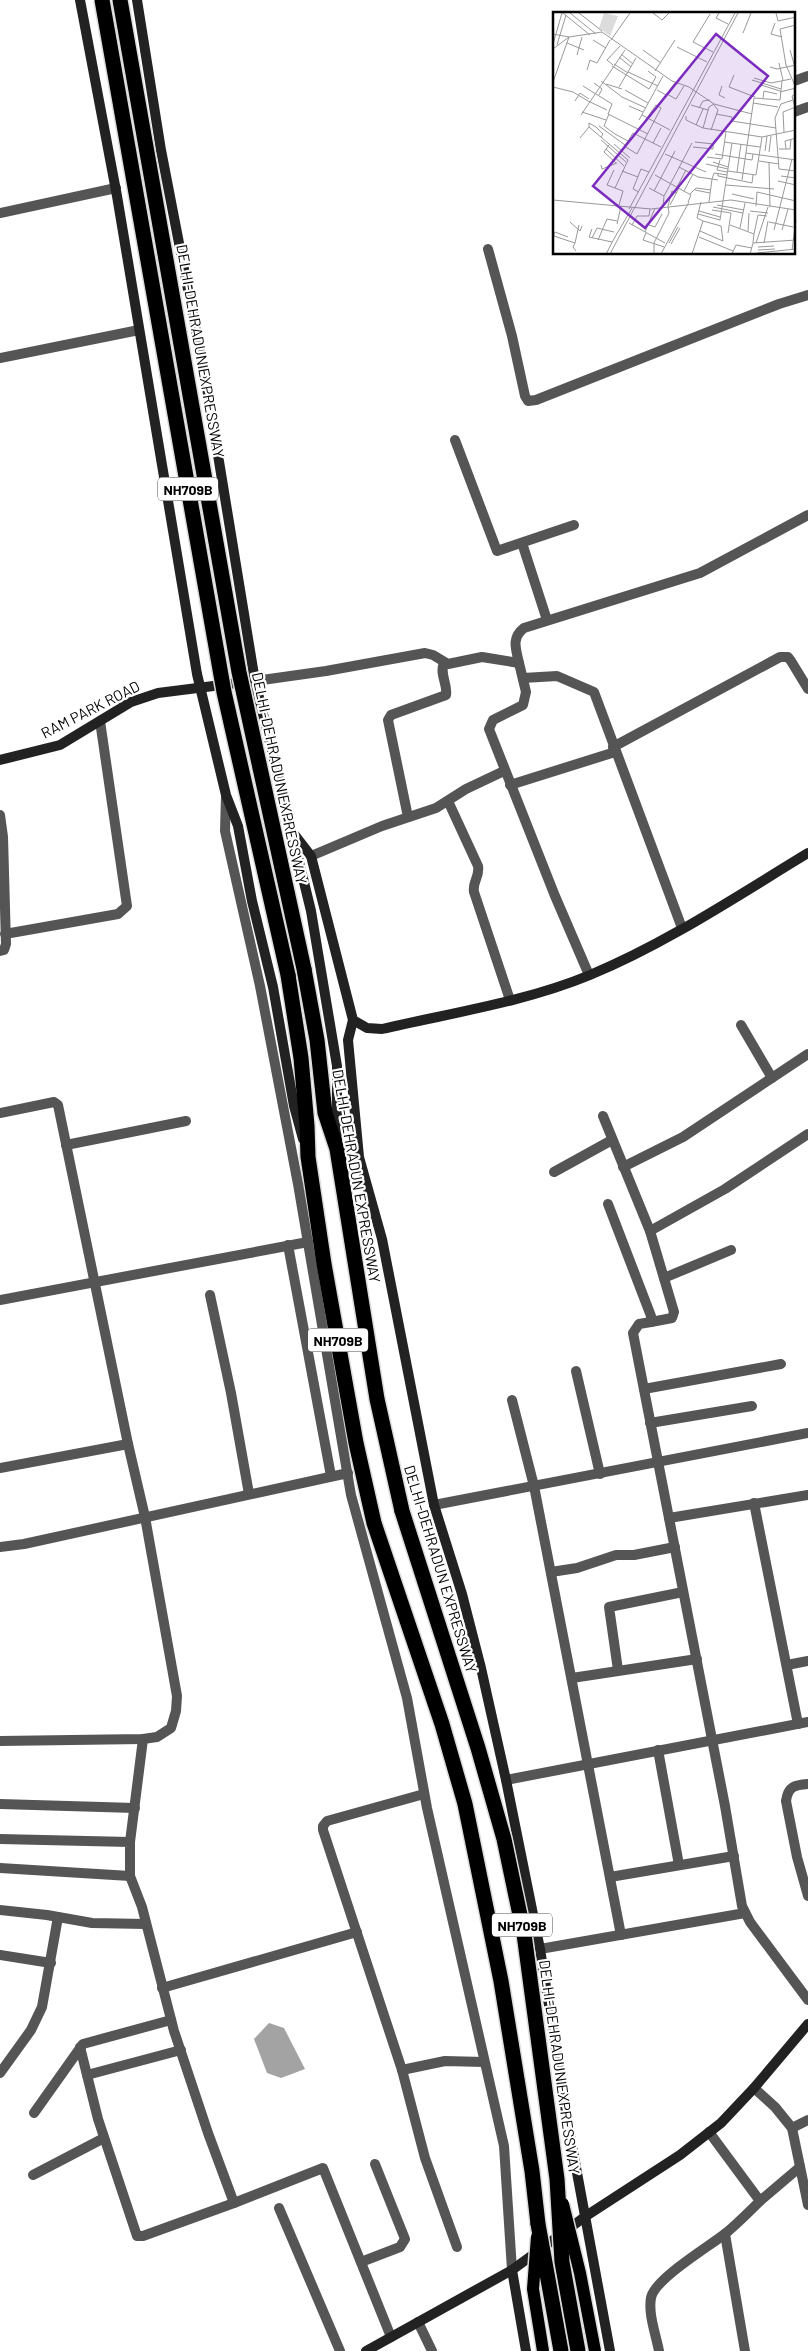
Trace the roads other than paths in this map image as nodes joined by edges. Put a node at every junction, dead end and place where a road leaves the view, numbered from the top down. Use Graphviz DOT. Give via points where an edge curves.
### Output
graph roads {
  1 [pos="80,0"];
  2 [pos="102,0"];
  3 [pos="120,0"];
  4 [pos="137,0"];
  5 [pos="808,76"];
  6 [pos="796,81"];
  7 [pos="808,107"];
  8 [pos="796,111"];
  9 [pos="116,188"];
  10 [pos="0,213"];
  11 [pos="488,249"];
  12 [pos="808,295"];
  13 [pos="139,330"];
  14 [pos="0,358"];
  15 [pos="455,440"];
  16 [pos="808,515"];
  17 [pos="574,525"];
  18 [pos="522,543"];
  19 [pos="547,620"];
  20 [pos="444,663"];
  21 [pos="519,663"];
  22 [pos="524,678"];
  23 [pos="254,681"];
  24 [pos="200,687"];
  25 [pos="808,689"];
  26 [pos="100,721"];
  27 [pos="614,750"];
  28 [pos="0,760"];
  29 [pos="504,771"];
  30 [pos="510,786"];
  31 [pos="226,795"];
  32 [pos="448,801"];
  33 [pos="0,815"];
  34 [pos="408,817"];
  35 [pos="291,831"];
  36 [pos="808,854"];
  37 [pos="312,856"];
  38 [pos="682,928"];
  39 [pos="5,934"];
  40 [pos="0,951"];
  41 [pos="589,975"];
  42 [pos="510,1000"];
  43 [pos="353,1020"];
  44 [pos="741,1025"];
  45 [pos="808,1054"];
  46 [pos="772,1078"];
  47 [pos="0,1113"];
  48 [pos="603,1116"];
  49 [pos="186,1121"];
  50 [pos="808,1134"];
  51 [pos="612,1140"];
  52 [pos="66,1145"];
  53 [pos="337,1148"];
  54 [pos="308,1157"];
  55 [pos="623,1167"];
  56 [pos="554,1172"];
  57 [pos="608,1204"];
  58 [pos="650,1231"];
  59 [pos="308,1242"];
  60 [pos="288,1245"];
  61 [pos="731,1250"];
  62 [pos="664,1278"];
  63 [pos="94,1282"];
  64 [pos="210,1295"];
  65 [pos="0,1300"];
  66 [pos="651,1322"];
  67 [pos="781,1364"];
  68 [pos="576,1371"];
  69 [pos="644,1390"];
  70 [pos="512,1400"];
  71 [pos="752,1406"];
  72 [pos="650,1423"];
  73 [pos="808,1433"];
  74 [pos="128,1444"];
  75 [pos="658,1463"];
  76 [pos="0,1468"];
  77 [pos="348,1473"];
  78 [pos="600,1474"];
  79 [pos="331,1476"];
  80 [pos="534,1486"];
  81 [pos="249,1494"];
  82 [pos="808,1495"];
  83 [pos="754,1503"];
  84 [pos="434,1505"];
  85 [pos="145,1517"];
  86 [pos="669,1518"];
  87 [pos="0,1547"];
  88 [pos="675,1547"];
  89 [pos="551,1572"];
  90 [pos="683,1592"];
  91 [pos="696,1659"];
  92 [pos="808,1661"];
  93 [pos="787,1665"];
  94 [pos="618,1670"];
  95 [pos="572,1678"];
  96 [pos="803,1723"];
  97 [pos="144,1739"];
  98 [pos="712,1740"];
  99 [pos="0,1741"];
  100 [pos="658,1750"];
  101 [pos="588,1764"];
  102 [pos="506,1780"];
  103 [pos="808,1784"];
  104 [pos="424,1794"];
  105 [pos="0,1804"];
  106 [pos="135,1808"];
  107 [pos="0,1839"];
  108 [pos="130,1842"];
  109 [pos="734,1856"];
  110 [pos="679,1865"];
  111 [pos="0,1868"];
  112 [pos="130,1876"];
  113 [pos="610,1877"];
  114 [pos="808,1896"];
  115 [pos="0,1910"];
  116 [pos="745,1913"];
  117 [pos="58,1917"];
  118 [pos="146,1924"];
  119 [pos="357,1932"];
  120 [pos="621,1935"];
  121 [pos="540,1949"];
  122 [pos="0,1954"];
  123 [pos="51,1963"];
  124 [pos="162,1988"];
  125 [pos="808,2000"];
  126 [pos="171,2020"];
  127 [pos="808,2024"];
  128 [pos="80,2047"];
  129 [pos="180,2050"];
  130 [pos="484,2062"];
  131 [pos="402,2070"];
  132 [pos="0,2074"];
  133 [pos="87,2075"];
  134 [pos="754,2088"];
  135 [pos="34,2113"];
  136 [pos="808,2120"];
  137 [pos="792,2128"];
  138 [pos="709,2132"];
  139 [pos="104,2138"];
  140 [pos="375,2164"];
  141 [pos="800,2167"];
  142 [pos="33,2175"];
  143 [pos="558,2179"];
  144 [pos="760,2201"];
  145 [pos="234,2202"];
  146 [pos="808,2205"];
  147 [pos="279,2208"];
  148 [pos="586,2216"];
  149 [pos="538,2224"];
  150 [pos="725,2234"];
  151 [pos="457,2247"];
  152 [pos="361,2262"];
  153 [pos="512,2270"];
  154 [pos="418,2322"];
  155 [pos="391,2337"];
  156 [pos="340,2351"];
  157 [pos="366,2351"];
  158 [pos="432,2351"];
  159 [pos="526,2351"];
  160 [pos="543,2351"];
  161 [pos="560,2351"];
  162 [pos="578,2351"];
  163 [pos="595,2351"];
  164 [pos="610,2351"];
  165 [pos="659,2351"];
  166 [pos="745,2351"];
  1 -- 9 [label="street"];
  2 -- 54 [label="highway, NH709B, bridge" via="224,692 288,975 301,1058"];
  3 -- 53 [label="highway, DELHI-DEHRADUN EXPRESSWAY / NH709B, bridge" via="239,672 304,969 317,1040 325,1113"];
  4 -- 23 [label="street" via="161,150 207,388"];
  5 -- 6 [label="street"];
  7 -- 8 [label="street"];
  9 -- 10 [label="street"];
  9 -- 13 [label="street"];
  11 -- 12 [label="street" via="512,336 524,396 528,401"];
  13 -- 14 [label="street"];
  13 -- 24 [label="street"];
  15 -- 18 [label="street" via="495,550 501,552"];
  16 -- 19 [label="street" via="700,573"];
  17 -- 18 [label="street"];
  18 -- 19 [label="street"];
  19 -- 21 [label="street" via="519,632 515,644"];
  20 -- 21 [label="street" via="482,657"];
  20 -- 23 [label="street" via="425,653"];
  20 -- 34 [label="street" via="442,673 446,695 391,715 388,720"];
  21 -- 22 [label="street"];
  22 -- 27 [label="street" via="550,675 591,688 597,696"];
  22 -- 29 [label="street" via="526,692 523,705 490,724 489,730"];
  23 -- 24 [label="street, RAM PARK ROAD"];
  23 -- 35 [label="street"];
  24 -- 26 [label="street, RAM PARK ROAD" via="158,693 131,702"];
  24 -- 31 [label="street"];
  25 -- 27 [label="street" via="791,661 780,657"];
  26 -- 28 [label="street, RAM PARK ROAD" via="60,745"];
  26 -- 39 [label="street" via="127,906 118,914"];
  27 -- 30 [label="street"];
  27 -- 38 [label="street"];
  29 -- 30 [label="street"];
  29 -- 32 [label="street"];
  30 -- 41 [label="street"];
  31 -- 54 [label="street" via="238,826 273,987 294,1106"];
  31 -- 59 [label="street" via="226,831 260,986"];
  32 -- 34 [label="street"];
  32 -- 42 [label="street" via="478,866 474,892"];
  33 -- 39 [label="street"];
  34 -- 37 [label="street"];
  35 -- 37 [label="street"];
  35 -- 53 [label="street" via="311,911 337,1066"];
  36 -- 38 [label="street"];
  37 -- 43 [label="street"];
  38 -- 41 [label="street" via="642,952"];
  39 -- 40 [label="street" via="6,947"];
  41 -- 42 [label="street" via="545,992"];
  42 -- 43 [label="street" via="382,1029 367,1028"];
  43 -- 84 [label="street" via="348,1040 359,1157 382,1239"];
  44 -- 46 [label="street"];
  45 -- 46 [label="street"];
  46 -- 55 [label="street" via="683,1137"];
  47 -- 52 [label="street" via="55,1102"];
  48 -- 51 [label="street"];
  49 -- 52 [label="street"];
  50 -- 58 [label="street" via="726,1189"];
  51 -- 55 [label="street"];
  51 -- 56 [label="street"];
  52 -- 63 [label="street"];
  53 -- 143 [label="highway, DELHI-DEHRADUN EXPRESSWAY / NH709B, bridge" via="376,1399 402,1511 504,1840 524,1934"];
  54 -- 149 [label="highway, NH709B" via="354,1434 374,1523 442,1724 465,1804 501,1981"];
  55 -- 58 [label="street"];
  57 -- 66 [label="street"];
  58 -- 62 [label="street"];
  59 -- 60 [label="street"];
  59 -- 77 [label="street"];
  60 -- 63 [label="street"];
  60 -- 79 [label="street"];
  61 -- 62 [label="street"];
  62 -- 66 [label="street" via="674,1317"];
  63 -- 65 [label="street"];
  63 -- 74 [label="street"];
  64 -- 81 [label="street"];
  66 -- 69 [label="street" via="639,1324 634,1330"];
  67 -- 69 [label="street"];
  68 -- 78 [label="street"];
  69 -- 72 [label="street"];
  70 -- 80 [label="street"];
  71 -- 72 [label="street"];
  72 -- 75 [label="street"];
  73 -- 75 [label="street"];
  74 -- 76 [label="street"];
  74 -- 85 [label="street"];
  75 -- 78 [label="street"];
  75 -- 86 [label="street"];
  77 -- 79 [label="street"];
  77 -- 104 [label="street" via="374,1583 407,1698"];
  78 -- 80 [label="street"];
  79 -- 81 [label="street"];
  80 -- 84 [label="street"];
  80 -- 89 [label="street"];
  81 -- 85 [label="street"];
  82 -- 83 [label="street"];
  83 -- 86 [label="street"];
  83 -- 93 [label="street"];
  84 -- 102 [label="street" via="462,1594"];
  85 -- 87 [label="street"];
  85 -- 97 [label="street" via="177,1696 171,1728 158,1737"];
  86 -- 88 [label="street"];
  88 -- 89 [label="street" via="616,1555"];
  88 -- 90 [label="street"];
  89 -- 95 [label="street"];
  90 -- 91 [label="street"];
  90 -- 94 [label="street" via="608,1607"];
  91 -- 94 [label="street"];
  91 -- 98 [label="street"];
  92 -- 93 [label="street"];
  93 -- 96 [label="street"];
  94 -- 95 [label="street"];
  95 -- 101 [label="street"];
  96 -- 98 [label="street"];
  97 -- 99 [label="street"];
  97 -- 106 [label="street"];
  98 -- 100 [label="street"];
  98 -- 109 [label="street"];
  100 -- 101 [label="street"];
  100 -- 110 [label="street"];
  101 -- 102 [label="street"];
  101 -- 113 [label="street"];
  102 -- 121 [label="street"];
  103 -- 114 [label="street" via="791,1788 786,1800"];
  104 -- 119 [label="street" via="324,1823"];
  104 -- 130 [label="street"];
  105 -- 106 [label="street"];
  106 -- 108 [label="street"];
  107 -- 108 [label="street"];
  108 -- 112 [label="street"];
  109 -- 110 [label="street"];
  109 -- 116 [label="street"];
  110 -- 113 [label="street"];
  111 -- 112 [label="street"];
  112 -- 118 [label="street"];
  113 -- 120 [label="street"];
  115 -- 117 [label="street"];
  116 -- 120 [label="street"];
  116 -- 125 [label="street"];
  117 -- 118 [label="street" via="92,1923"];
  117 -- 123 [label="street"];
  118 -- 124 [label="street"];
  119 -- 124 [label="street"];
  119 -- 131 [label="street"];
  120 -- 121 [label="street"];
  121 -- 148 [label="street"];
  122 -- 123 [label="street"];
  123 -- 132 [label="street" via="42,2007 32,2030"];
  124 -- 126 [label="street"];
  126 -- 128 [label="street" via="87,2042"];
  126 -- 129 [label="street"];
  127 -- 134 [label="street"];
  128 -- 133 [label="street"];
  128 -- 135 [label="street"];
  129 -- 133 [label="street"];
  129 -- 145 [label="street"];
  130 -- 131 [label="street" via="445,2060"];
  130 -- 153 [label="street" via="504,2146"];
  131 -- 151 [label="street" via="426,2158"];
  133 -- 139 [label="street"];
  134 -- 137 [label="street"];
  134 -- 138 [label="street"];
  136 -- 137 [label="street"];
  137 -- 141 [label="street"];
  138 -- 144 [label="street"];
  138 -- 148 [label="street" via="673,2160"];
  139 -- 142 [label="street"];
  139 -- 145 [label="street" via="137,2236"];
  140 -- 152 [label="street" via="405,2239 400,2247"];
  141 -- 144 [label="street"];
  141 -- 146 [label="street"];
  143 -- 162 [label="highway, DELHI-DEHRADUN EXPRESSWAY / NH709B, bridge" via="562,2262"];
  143 -- 163 [label="main road, bridge"];
  144 -- 150 [label="street"];
  145 -- 152 [label="street" via="323,2168"];
  147 -- 156 [label="street"];
  148 -- 153 [label="street"];
  148 -- 164 [label="street"];
  149 -- 160 [label="main road, bridge" via="533,2289"];
  149 -- 161 [label="highway, NH709B, bridge"];
  150 -- 165 [label="street" via="654,2289 651,2309"];
  150 -- 166 [label="street"];
  152 -- 155 [label="street"];
  153 -- 154 [label="street"];
  153 -- 159 [label="street"];
  154 -- 155 [label="street"];
  154 -- 158 [label="street"];
  155 -- 157 [label="street"];
}
